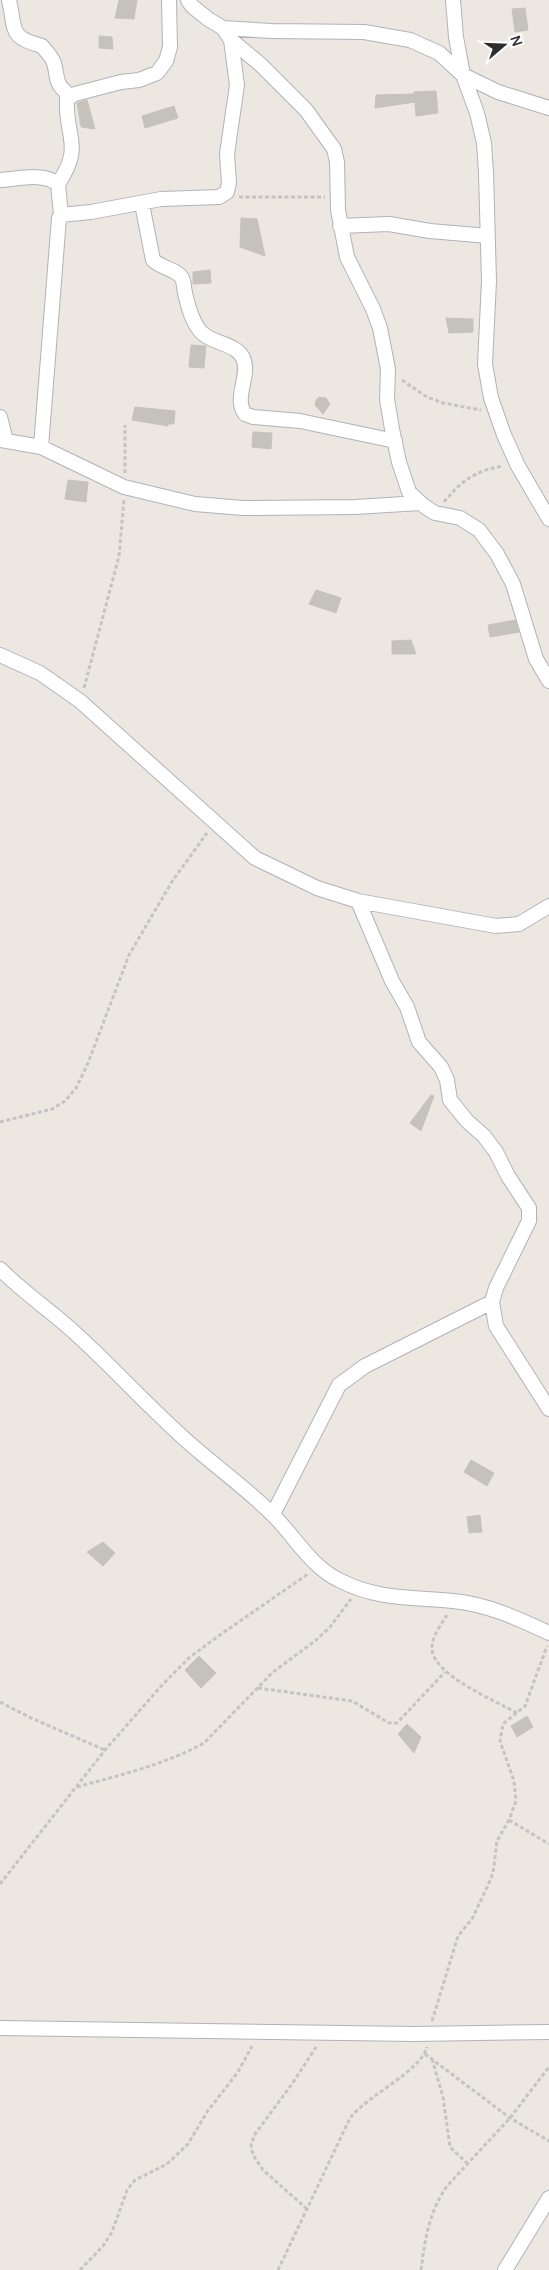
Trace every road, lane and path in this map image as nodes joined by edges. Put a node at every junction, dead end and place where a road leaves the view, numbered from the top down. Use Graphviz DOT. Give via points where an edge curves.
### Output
graph roads {
  1 [pos="9,0"];
  2 [pos="170,0"];
  3 [pos="188,0"];
  4 [pos="453,0"];
  5 [pos="223,28"];
  6 [pos="231,40"];
  7 [pos="463,76"];
  8 [pos="70,96"];
  9 [pos="549,108"];
  10 [pos="0,180"];
  11 [pos="58,184"];
  12 [pos="338,196"];
  13 [pos="219,197"];
  14 [pos="142,204"];
  15 [pos="61,215"];
  16 [pos="340,226"];
  17 [pos="488,236"];
  18 [pos="388,369"];
  19 [pos="497,412"];
  20 [pos="0,417"];
  21 [pos="125,425"];
  22 [pos="3,440"];
  23 [pos="395,442"];
  24 [pos="41,447"];
  25 [pos="518,466"];
  26 [pos="124,487"];
  27 [pos="420,503"];
  28 [pos="435,513"];
  29 [pos="549,519"];
  30 [pos="0,655"];
  31 [pos="549,681"];
  32 [pos="80,701"];
  33 [pos="214,822"];
  34 [pos="358,901"];
  35 [pos="549,906"];
  36 [pos="0,1122"];
  37 [pos="0,1269"];
  38 [pos="492,1302"];
  39 [pos="549,1409"];
  40 [pos="273,1514"];
  41 [pos="319,1566"];
  42 [pos="358,1588"];
  43 [pos="454,1601"];
  44 [pos="549,1633"];
  45 [pos="549,1641"];
  46 [pos="445,1672"];
  47 [pos="257,1688"];
  48 [pos="0,1702"];
  49 [pos="517,1713"];
  50 [pos="105,1750"];
  51 [pos="77,1787"];
  52 [pos="509,1820"];
  53 [pos="549,1844"];
  54 [pos="0,1884"];
  55 [pos="0,2028"];
  56 [pos="260,2032"];
  57 [pos="326,2032"];
  58 [pos="549,2032"];
  59 [pos="429,2034"];
  60 [pos="425,2054"];
  61 [pos="431,2059"];
  62 [pos="549,2068"];
  63 [pos="510,2118"];
  64 [pos="549,2141"];
  65 [pos="468,2164"];
  66 [pos="549,2198"];
  67 [pos="307,2209"];
  68 [pos="80,2270"];
  69 [pos="278,2270"];
  70 [pos="421,2270"];
  71 [pos="505,2270"];
  1 -- 8 [label="street" via="14,31 26,42 42,46 54,63 59,87"];
  2 -- 8 [label="street" via="170,47 158,73"];
  3 -- 5 [label="street"];
  4 -- 7 [label="street"];
  5 -- 6 [label="street"];
  5 -- 7 [label="street" via="364,32 410,40 438,53"];
  6 -- 12 [label="street" via="300,104 327,137 336,156"];
  6 -- 13 [label="street" via="237,85 227,154 229,183 226,192"];
  7 -- 9 [label="street" via="498,92"];
  7 -- 17 [label="street" via="484,143"];
  8 -- 11 [label="street" via="67,105 73,155"];
  10 -- 11 [label="street" via="41,178"];
  11 -- 15 [label="street"];
  12 -- 13 [label="path"];
  12 -- 16 [label="street"];
  13 -- 14 [label="street" via="168,199"];
  14 -- 15 [label="street"];
  14 -- 23 [label="street" via="152,260 177,273 183,280 192,318 200,332 241,354 244,361 241,403 245,414 300,421"];
  15 -- 24 [label="street"];
  16 -- 17 [label="street" via="389,224"];
  16 -- 18 [label="street" via="347,257 376,318"];
  17 -- 19 [label="street" via="485,364"];
  18 -- 19 [label="path" via="426,397"];
  18 -- 23 [label="street" via="387,399"];
  19 -- 25 [label="street"];
  20 -- 22 [label="street"];
  21 -- 26 [label="path"];
  22 -- 24 [label="street"];
  23 -- 27 [label="street" via="398,462 409,492"];
  24 -- 26 [label="street"];
  25 -- 28 [label="path" via="487,469 464,480"];
  25 -- 29 [label="street"];
  26 -- 27 [label="street" via="195,504 243,508"];
  26 -- 32 [label="path" via="120,556"];
  27 -- 28 [label="street"];
  28 -- 31 [label="street" via="460,518 479,530 497,554 513,584 536,658"];
  30 -- 32 [label="street" via="40,673"];
  32 -- 33 [label="street"];
  33 -- 34 [label="street" via="255,858 318,888"];
  33 -- 36 [label="path" via="129,955 76,1088 65,1101 52,1109"];
  34 -- 35 [label="street" via="496,926 519,924"];
  34 -- 38 [label="street" via="392,981 407,1007 419,1042 441,1067 450,1100 496,1152 529,1208 529,1221 501,1276"];
  37 -- 40 [label="street" via="105,1360 175,1430"];
  38 -- 39 [label="street" via="496,1326"];
  38 -- 40 [label="street" via="365,1366 339,1385"];
  40 -- 41 [label="street"];
  41 -- 42 [label="street" via="337,1580"];
  41 -- 50 [label="path" via="190,1657"];
  42 -- 43 [label="street" via="387,1597"];
  42 -- 47 [label="path" via="330,1627"];
  43 -- 44 [label="street" via="487,1608"];
  43 -- 46 [label="path" via="436,1633 432,1650"];
  45 -- 49 [label="path" via="530,1696"];
  46 -- 47 [label="path" via="397,1723 389,1723 352,1701"];
  46 -- 49 [label="path"];
  47 -- 51 [label="path" via="204,1744 148,1766"];
  48 -- 50 [label="path"];
  49 -- 52 [label="path" via="503,1724 500,1732 500,1741 517,1790"];
  50 -- 51 [label="path"];
  51 -- 54 [label="path"];
  52 -- 53 [label="path"];
  52 -- 59 [label="path" via="494,1849 493,1874 485,1894 472,1919 458,1936"];
  55 -- 56 [label="street"];
  56 -- 57 [label="street"];
  56 -- 68 [label="path" via="238,2072 207,2112 188,2144 167,2164 135,2180 127,2190 112,2232"];
  57 -- 59 [label="street"];
  57 -- 67 [label="path" via="255,2134 251,2145 253,2155 264,2170"];
  58 -- 59 [label="street"];
  59 -- 60 [label="path"];
  60 -- 61 [label="path"];
  60 -- 67 [label="path" via="350,2118"];
  61 -- 63 [label="path"];
  61 -- 65 [label="path" via="445,2107 447,2140"];
  62 -- 63 [label="path"];
  63 -- 64 [label="path"];
  63 -- 65 [label="path"];
  65 -- 70 [label="path" via="447,2186 433,2209"];
  66 -- 71 [label="street"];
  67 -- 69 [label="path"];
}
